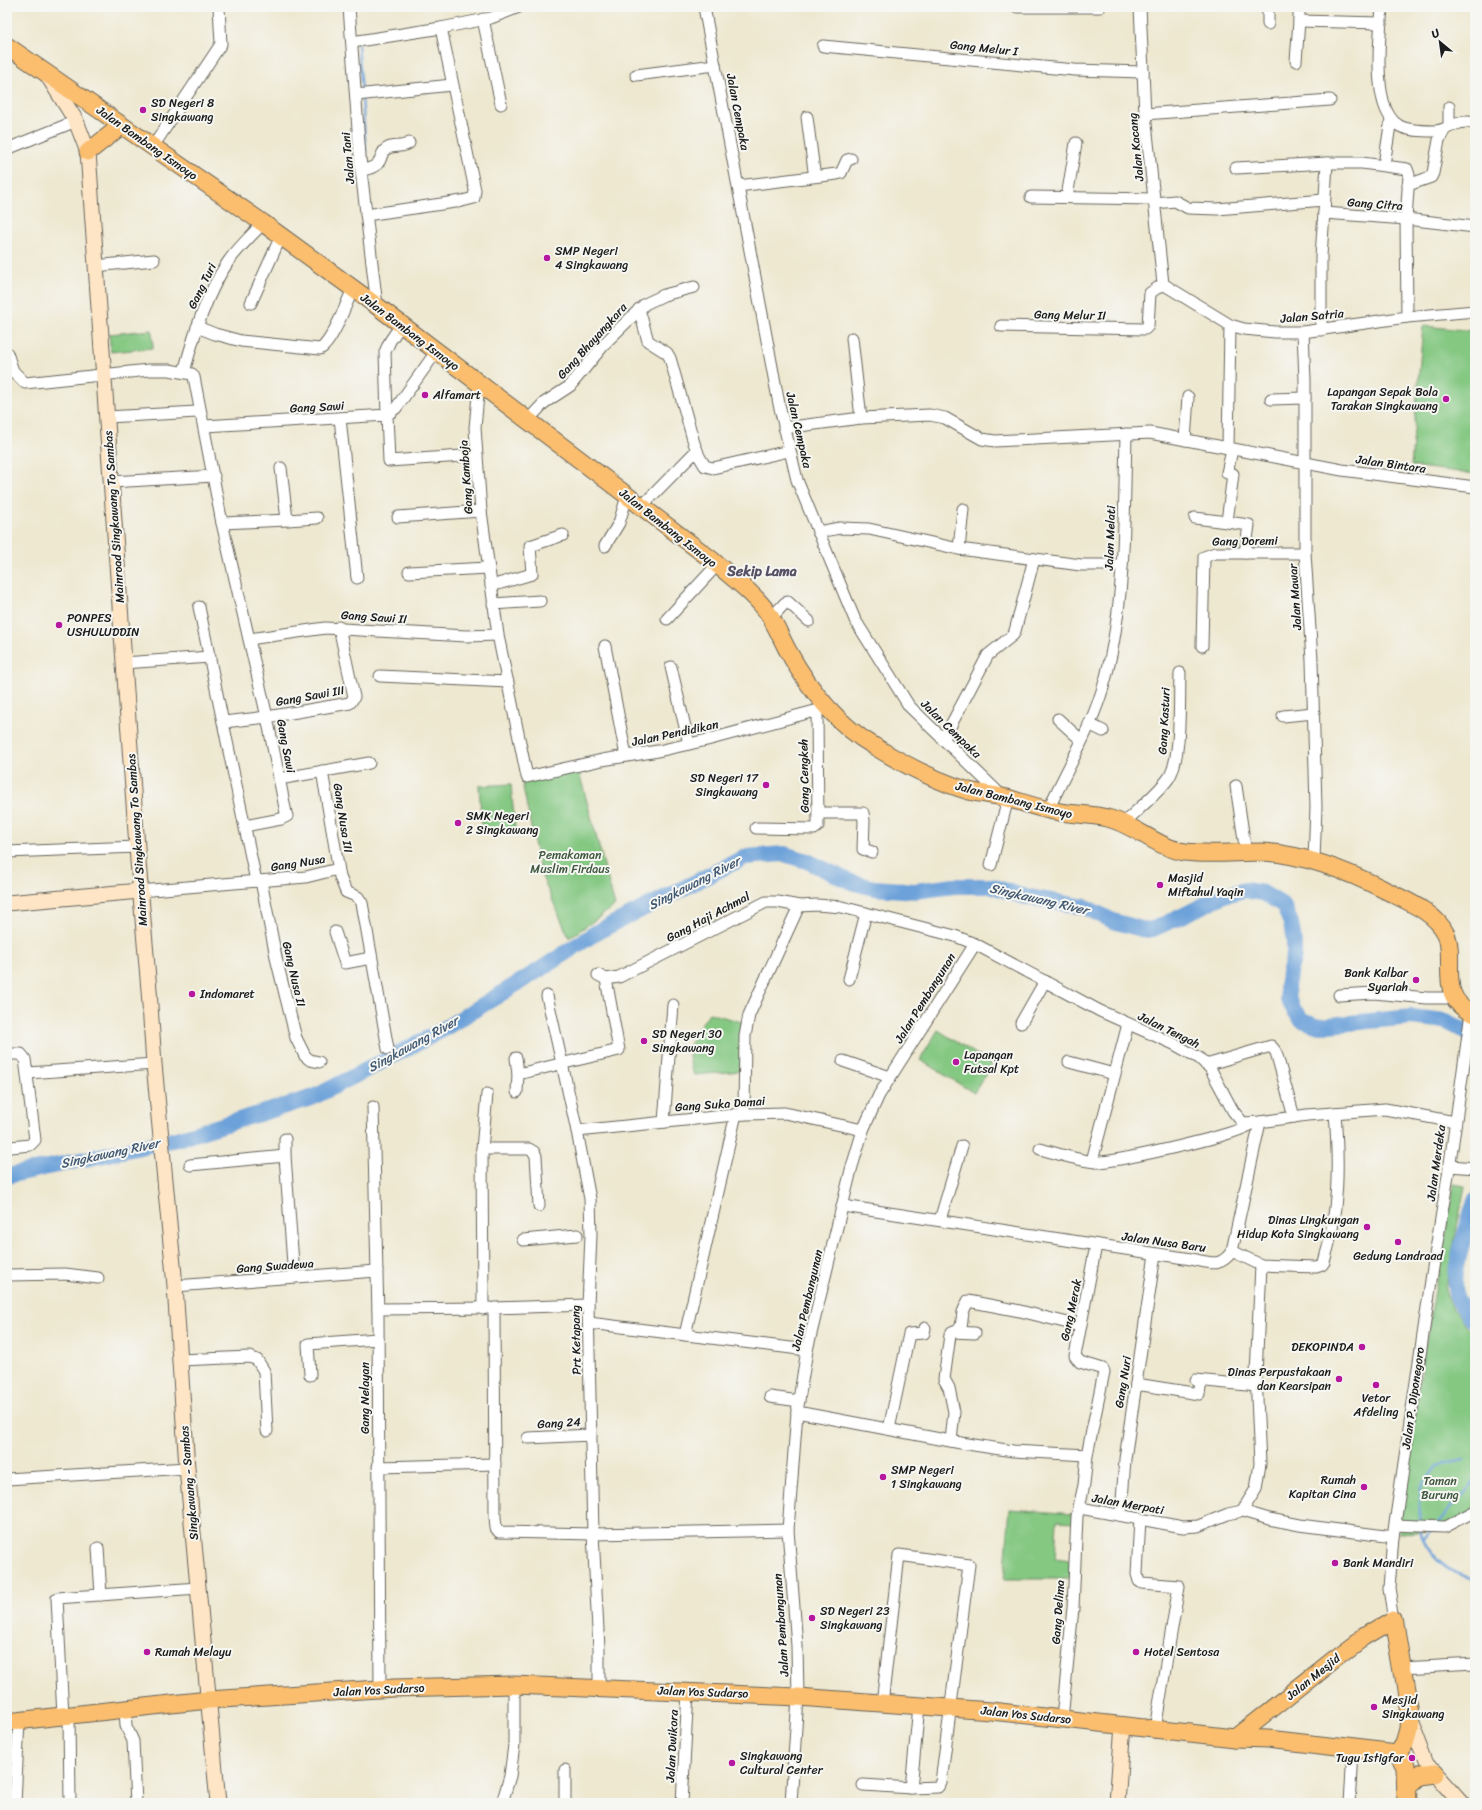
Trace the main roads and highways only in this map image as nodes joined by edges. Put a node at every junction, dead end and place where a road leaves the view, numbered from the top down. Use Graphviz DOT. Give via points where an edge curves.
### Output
graph roads {
  1 [pos="7,46"];
  2 [pos="46,73"];
  3 [pos="121,126"];
  4 [pos="88,152"];
  5 [pos="1472,1017"];
  6 [pos="1266,1715"];
  7 [pos="13,1721"];
  8 [pos="1235,1738"];
  9 [pos="1268,1739"];
  10 [pos="1398,1754"];
  11 [pos="1434,1774"];
  12 [pos="1407,1785"];
  13 [pos="1406,1803"];
  1 -- 2 [label="main road, Mainroad Singkawang To Sambas"];
  2 -- 3 [label="main road, Jalan Bambang Ismoyo"];
  3 -- 4 [label="main road"];
  3 -- 5 [label="main road, Jalan Bambang Ismoyo" via="263,223 353,289 377,302 401,325 479,384 532,416 627,496 646,501 760,602 778,610 802,674 822,709 872,746 933,778 970,791 1048,810 1107,818 1124,823 1177,850 1229,854 1264,852 1314,860 1389,892 1427,912 1440,924 1449,946 1451,990"];
  6 -- 8 [label="main road, Jalan Mesjid"];
  6 -- 9 [label="main road"];
  6 -- 10 [label="main road, Jalan Mesjid" via="1336,1658 1394,1619 1410,1720 1410,1730"];
  7 -- 8 [label="main road, Jalan Yos Sudarso" via="208,1700 514,1684 798,1696 949,1708"];
  8 -- 9 [label="main road, Jalan Yos Sudarso"];
  9 -- 10 [label="main road, Jalan Yos Sudarso"];
  10 -- 12 [label="main road" via="1405,1768"];
  11 -- 12 [label="main road" via="1417,1776"];
  12 -- 13 [label="main road"];
}
